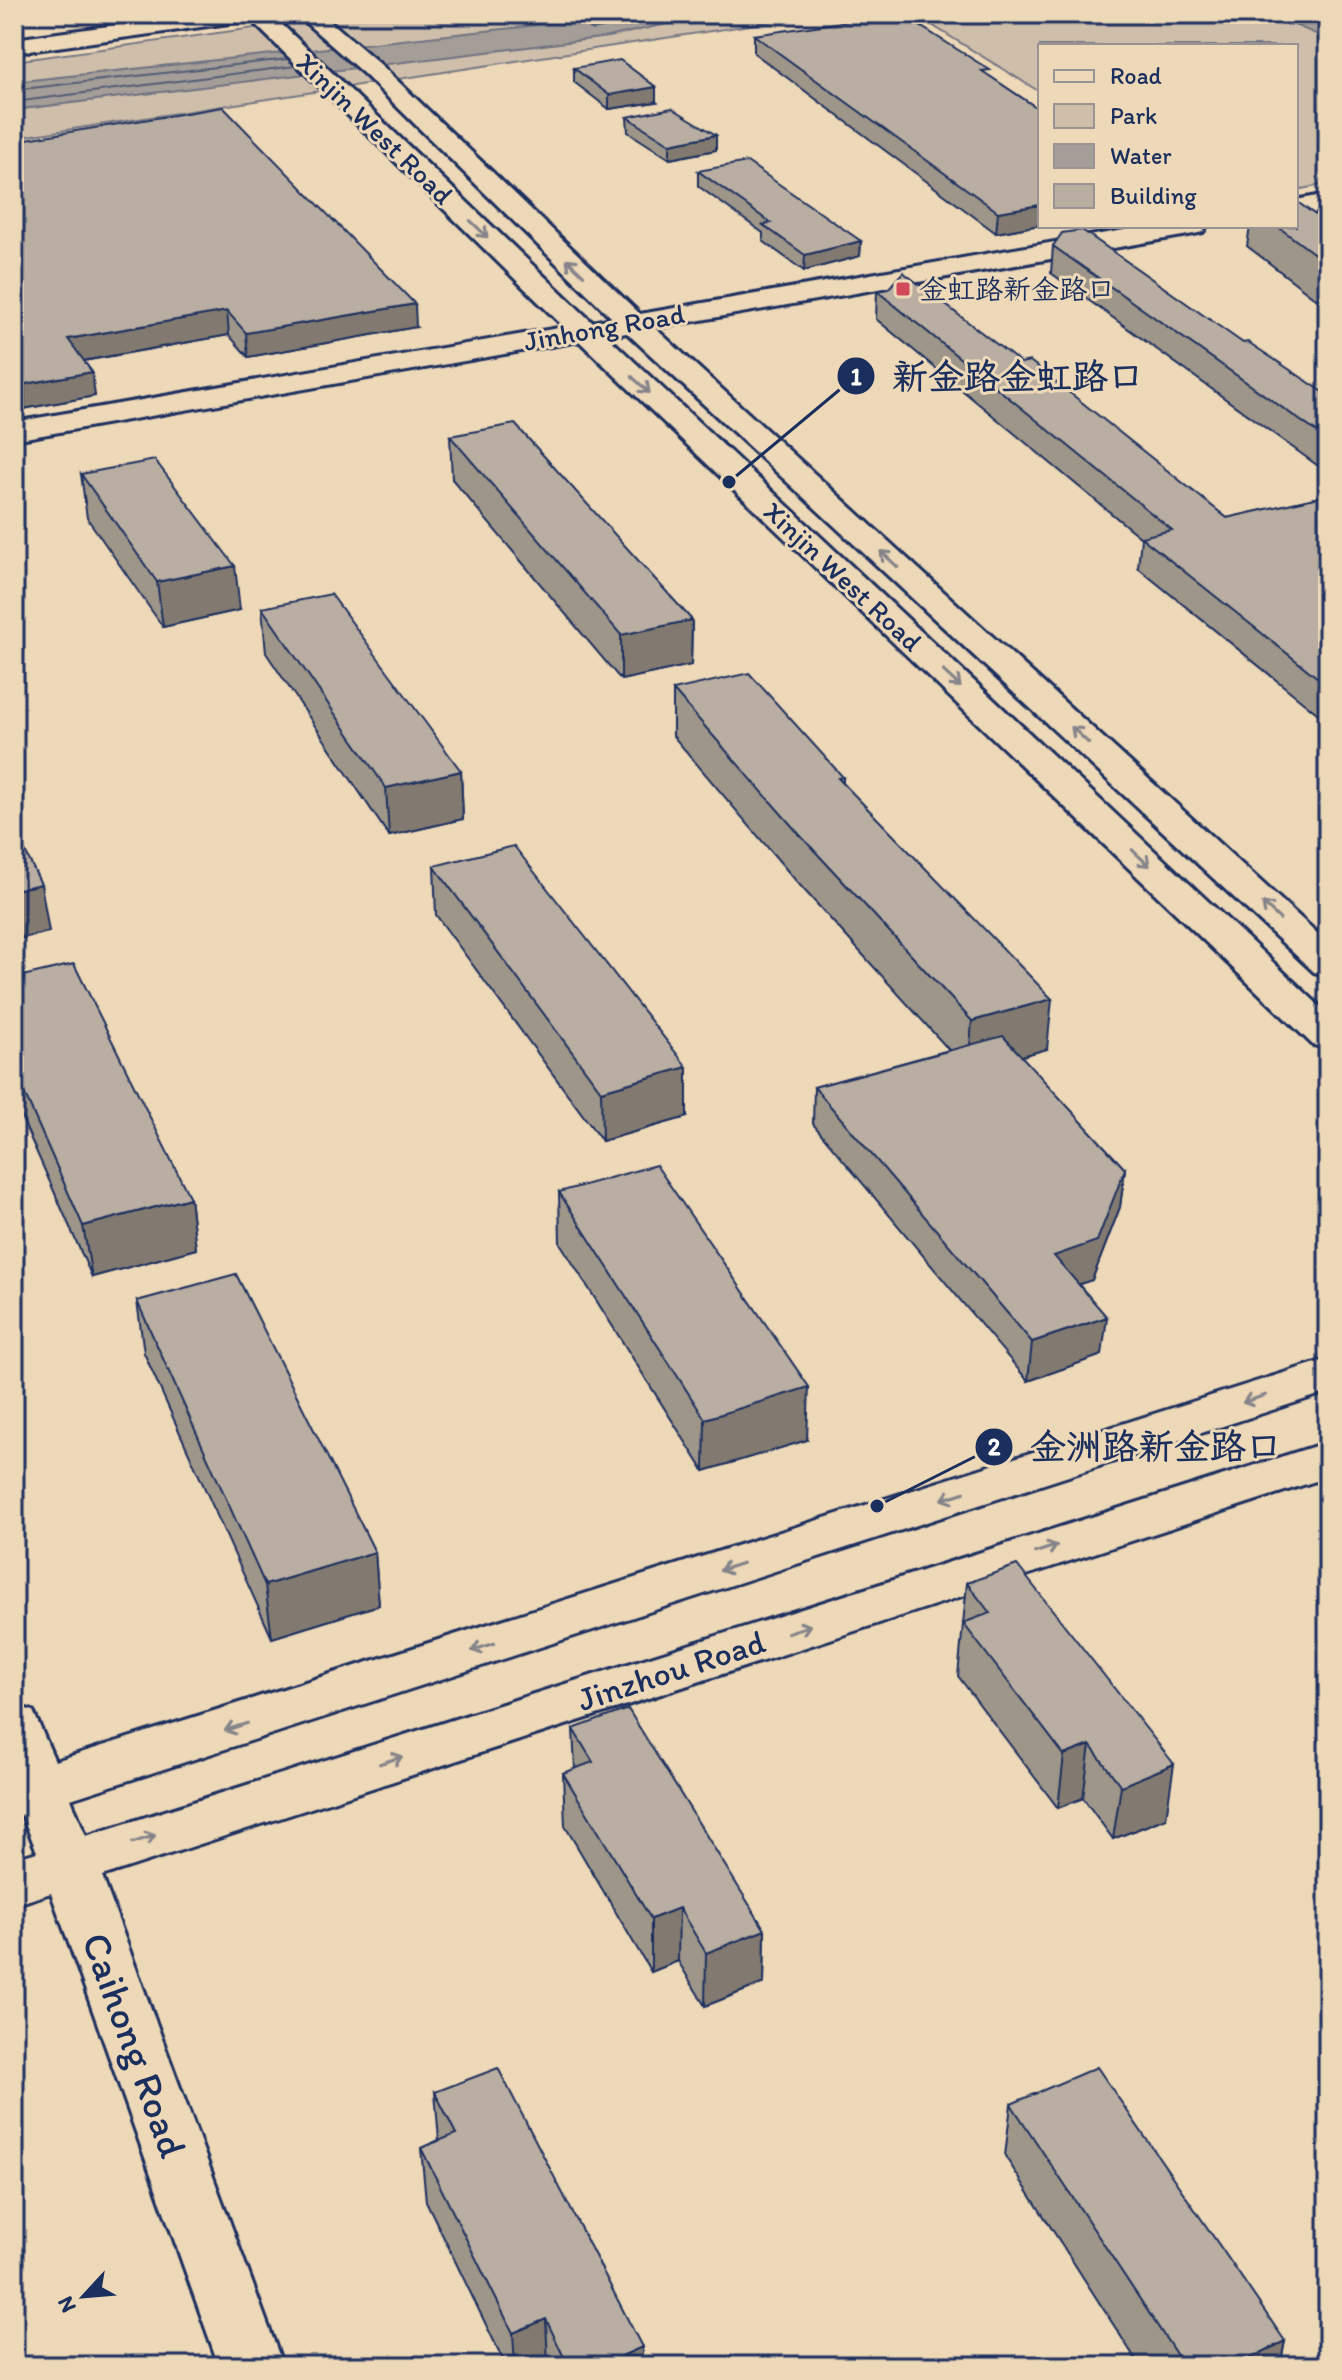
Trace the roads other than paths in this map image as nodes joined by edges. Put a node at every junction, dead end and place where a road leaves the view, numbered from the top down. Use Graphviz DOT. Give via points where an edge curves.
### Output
graph roads {
  1 [pos="247,14"];
  2 [pos="258,14"];
  3 [pos="308,14"];
  4 [pos="14,46"];
  5 [pos="1328,202"];
  6 [pos="1298,208"];
  7 [pos="1182,228"];
  8 [pos="631,321"];
  9 [pos="585,331"];
  10 [pos="14,431"];
  11 [pos="1328,964"];
  12 [pos="1328,1036"];
  13 [pos="1328,1375"];
  14 [pos="1328,1459"];
  15 [pos="14,1726"];
  16 [pos="26,1793"];
  17 [pos="69,1863"];
  18 [pos="14,1882"];
  19 [pos="251,2366"];
  1 -- 4 [label="main road"];
  2 -- 9 [label="main road, Xinjin West Road, one-way"];
  8 -- 3 [label="main road, Xinjin West Road, one-way" via="372,69"];
  5 -- 6 [label="main road"];
  7 -- 8 [label="main road, Jinhong Road"];
  8 -- 9 [label="main road, Jinhong Road"];
  11 -- 8 [label="main road, Xinjin West Road, one-way"];
  9 -- 10 [label="main road, Jinhong Road"];
  9 -- 12 [label="main road, Xinjin West Road, one-way"];
  13 -- 16 [label="main road, one-way"];
  17 -- 14 [label="main road, Jinzhou Road, one-way"];
  15 -- 16 [label="main road, Caihong Road"];
  16 -- 17 [label="main road, Caihong Road"];
  17 -- 18 [label="main road, Jinzhou Road"];
  17 -- 19 [label="main road, Caihong Road"];
}
